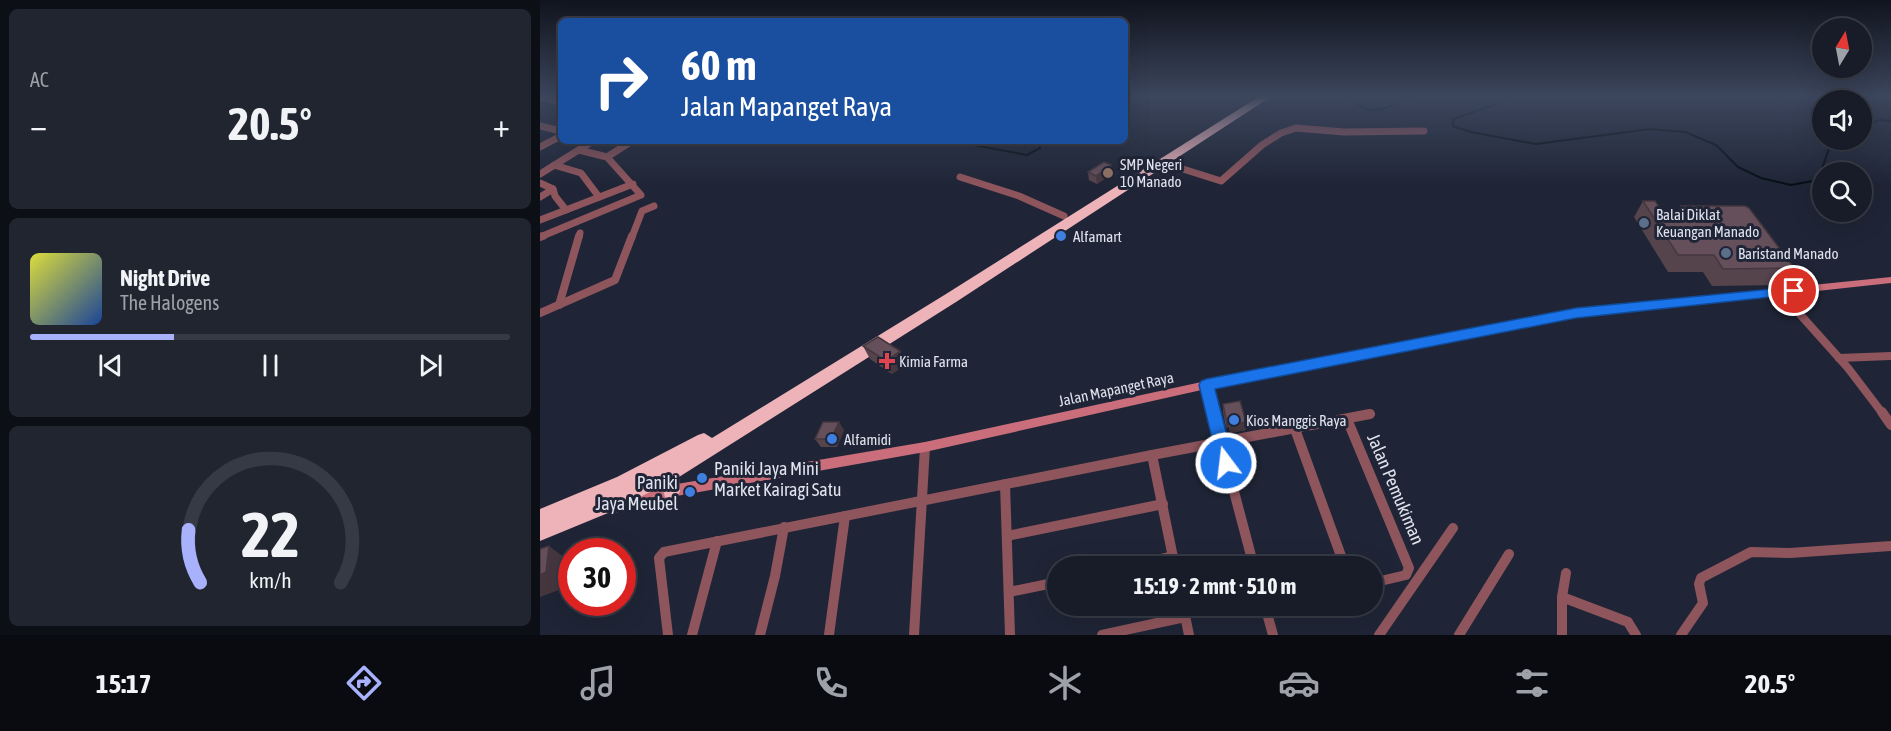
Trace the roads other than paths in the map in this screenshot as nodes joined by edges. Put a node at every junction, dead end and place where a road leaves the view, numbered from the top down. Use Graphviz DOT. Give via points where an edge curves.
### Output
graph roads {
  1 [pos="540,126"];
  2 [pos="1212,126"];
  3 [pos="1217,126"];
  4 [pos="1424,131"];
  5 [pos="558,132"];
  6 [pos="558,135"];
  7 [pos="588,144"];
  8 [pos="627,144"];
  9 [pos="540,147"];
  10 [pos="579,150"];
  11 [pos="607,157"];
  12 [pos="1164,163"];
  13 [pos="554,165"];
  14 [pos="540,174"];
  15 [pos="960,177"];
  16 [pos="540,183"];
  17 [pos="633,184"];
  18 [pos="553,189"];
  19 [pos="540,197"];
  20 [pos="599,197"];
  21 [pos="654,206"];
  22 [pos="566,210"];
  23 [pos="1064,216"];
  24 [pos="540,220"];
  25 [pos="580,233"];
  26 [pos="540,237"];
  27 [pos="1775,265"];
  28 [pos="1891,280"];
  29 [pos="1794,291"];
  30 [pos="1780,292"];
  31 [pos="559,305"];
  32 [pos="540,313"];
  33 [pos="1891,356"];
  34 [pos="1839,358"];
  35 [pos="1206,385"];
  36 [pos="1370,414"];
  37 [pos="1347,418"];
  38 [pos="1891,424"];
  39 [pos="1295,429"];
  40 [pos="1220,443"];
  41 [pos="925,447"];
  42 [pos="1152,455"];
  43 [pos="671,482"];
  44 [pos="1005,484"];
  45 [pos="602,500"];
  46 [pos="922,501"];
  47 [pos="1163,504"];
  48 [pos="844,516"];
  49 [pos="540,518"];
  50 [pos="784,527"];
  51 [pos="1453,528"];
  52 [pos="540,532"];
  53 [pos="1006,536"];
  54 [pos="717,541"];
  55 [pos="1891,546"];
  56 [pos="1509,554"];
  57 [pos="1173,556"];
  58 [pos="1251,556"];
  59 [pos="1341,556"];
  60 [pos="1566,573"];
  61 [pos="1383,580"];
  62 [pos="1047,584"];
  63 [pos="1009,592"];
  64 [pos="1562,597"];
  65 [pos="1170,616"];
  66 [pos="1185,616"];
  67 [pos="1268,616"];
  68 [pos="668,635"];
  69 [pos="692,635"];
  70 [pos="760,635"];
  71 [pos="829,635"];
  72 [pos="914,635"];
  73 [pos="1010,635"];
  74 [pos="1102,635"];
  75 [pos="1189,635"];
  76 [pos="1273,635"];
  77 [pos="1379,635"];
  78 [pos="1459,635"];
  79 [pos="1562,635"];
  80 [pos="1637,635"];
  81 [pos="1681,635"];
  1 -- 5 [label="street"];
  2 -- 23 [label="highway"];
  3 -- 12 [label="highway"];
  4 -- 12 [label="street" via="1335,132 1295,128 1247,156 1221,181"];
  6 -- 9 [label="street"];
  7 -- 10 [label="street"];
  8 -- 11 [label="street"];
  10 -- 11 [label="street"];
  10 -- 13 [label="street"];
  11 -- 17 [label="street"];
  12 -- 43 [label="highway"];
  13 -- 14 [label="street"];
  13 -- 20 [label="street" via="581,172"];
  15 -- 23 [label="street" via="1019,195"];
  16 -- 18 [label="street"];
  17 -- 20 [label="street"];
  17 -- 26 [label="street" via="641,195 638,198"];
  18 -- 19 [label="street"];
  18 -- 22 [label="street"];
  20 -- 22 [label="street"];
  21 -- 31 [label="street" via="642,212 615,280"];
  22 -- 24 [label="street"];
  23 -- 45 [label="highway"];
  25 -- 31 [label="street"];
  27 -- 29 [label="street"];
  28 -- 29 [label="street, Jalan Mapanget Raya"];
  29 -- 30 [label="street, Jalan Mapanget Raya"];
  30 -- 34 [label="street"];
  30 -- 35 [label="street, Jalan Mapanget Raya" via="1547,317"];
  31 -- 32 [label="street"];
  33 -- 34 [label="street"];
  34 -- 38 [label="street"];
  35 -- 40 [label="street"];
  35 -- 41 [label="street, Jalan Mapanget Raya"];
  36 -- 37 [label="street, Jalan Pemukiman"];
  37 -- 39 [label="street, Jalan Pemukiman"];
  37 -- 61 [label="street, Jalan Pemukiman" via="1409,568 1406,575"];
  39 -- 40 [label="street, Jalan Pemukiman"];
  39 -- 59 [label="street"];
  40 -- 42 [label="street, Jalan Pemukiman"];
  40 -- 58 [label="street"];
  41 -- 43 [label="street, Jalan Mapanget Raya"];
  41 -- 46 [label="street"];
  42 -- 44 [label="street, Jalan Pemukiman"];
  42 -- 47 [label="street"];
  43 -- 45 [label="highway"];
  44 -- 46 [label="street, Jalan Pemukiman"];
  44 -- 53 [label="street"];
  45 -- 49 [label="highway"];
  45 -- 52 [label="highway"];
  46 -- 48 [label="street, Jalan Pemukiman"];
  46 -- 72 [label="street"];
  47 -- 53 [label="street"];
  47 -- 57 [label="street"];
  48 -- 50 [label="street, Jalan Pemukiman"];
  48 -- 71 [label="street"];
  50 -- 54 [label="street, Jalan Pemukiman"];
  50 -- 70 [label="street"];
  51 -- 77 [label="street, Jalan Pemukiman"];
  53 -- 63 [label="street"];
  54 -- 68 [label="street, Jalan Pemukiman" via="660,555"];
  54 -- 69 [label="street"];
  55 -- 81 [label="street" via="1751,552 1701,578 1703,603"];
  56 -- 78 [label="street"];
  60 -- 64 [label="street"];
  62 -- 63 [label="street"];
  63 -- 73 [label="street"];
  64 -- 79 [label="street"];
  64 -- 80 [label="street" via="1628,622"];
  65 -- 74 [label="street"];
  66 -- 75 [label="street"];
  67 -- 76 [label="street"];
}
